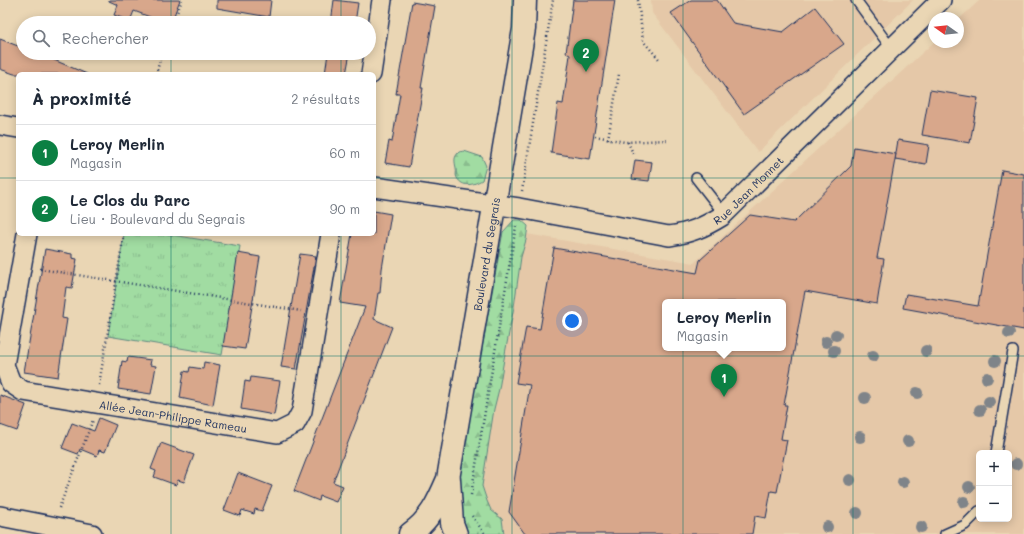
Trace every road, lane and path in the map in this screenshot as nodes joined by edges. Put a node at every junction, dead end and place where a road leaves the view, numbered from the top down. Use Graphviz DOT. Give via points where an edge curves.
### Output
graph roads {
  1 [pos="182,0"];
  2 [pos="382,0"];
  3 [pos="525,0"];
  4 [pos="534,0"];
  5 [pos="553,0"];
  6 [pos="638,0"];
  7 [pos="856,0"];
  8 [pos="941,0"];
  9 [pos="176,16"];
  10 [pos="524,29"];
  11 [pos="376,40"];
  12 [pos="891,48"];
  13 [pos="659,59"];
  14 [pos="160,60"];
  15 [pos="373,60"];
  16 [pos="157,72"];
  17 [pos="371,72"];
  18 [pos="619,74"];
  19 [pos="0,125"];
  20 [pos="16,128"];
  21 [pos="595,136"];
  22 [pos="608,139"];
  23 [pos="667,140"];
  24 [pos="628,142"];
  25 [pos="634,156"];
  26 [pos="696,178"];
  27 [pos="376,187"];
  28 [pos="522,193"];
  29 [pos="495,205"];
  30 [pos="724,214"];
  31 [pos="517,219"];
  32 [pos="27,236"];
  33 [pos="124,236"];
  34 [pos="331,236"];
  35 [pos="21,266"];
  36 [pos="117,280"];
  37 [pos="303,312"];
  38 [pos="1013,351"];
  39 [pos="96,403"];
  40 [pos="996,450"];
  41 [pos="448,479"];
  42 [pos="471,497"];
  43 [pos="469,511"];
  44 [pos="976,514"];
  45 [pos="56,515"];
  46 [pos="0,516"];
  47 [pos="92,534"];
  48 [pos="410,534"];
  49 [pos="456,534"];
  50 [pos="485,534"];
  51 [pos="945,534"];
  1 -- 9 [label="path"];
  2 -- 11 [label="street"];
  3 -- 10 [label="street, Boulevard du Segrais"];
  4 -- 10 [label="street, Boulevard du Segrais"];
  5 -- 28 [label="path"];
  6 -- 13 [label="path" via="644,41"];
  7 -- 12 [label="lane"];
  8 -- 12 [label="street, Rue Jean Monnet"];
  10 -- 29 [label="street, Boulevard du Segrais"];
  12 -- 30 [label="street, Rue Jean Monnet"];
  14 -- 16 [label="path"];
  15 -- 17 [label="street"];
  18 -- 22 [label="path"];
  19 -- 20 [label="street"];
  21 -- 22 [label="path"];
  22 -- 24 [label="path"];
  23 -- 24 [label="path"];
  24 -- 25 [label="path"];
  26 -- 30 [label="lane"];
  27 -- 29 [label="street, Rue Jean Monnet"];
  29 -- 30 [label="street, Rue Jean Monnet" via="669,236 701,228"];
  29 -- 41 [label="street, Boulevard du Segrais"];
  31 -- 42 [label="path"];
  32 -- 35 [label="street, Allée Jean-Philippe Rameau"];
  33 -- 36 [label="path"];
  34 -- 39 [label="street, Allée Jean-Philippe Rameau" via="302,411 295,424 277,433"];
  35 -- 36 [label="path"];
  35 -- 39 [label="street, Allée Jean-Philippe Rameau" via="4,365 11,383 23,391"];
  36 -- 37 [label="path"];
  36 -- 39 [label="path"];
  38 -- 40 [label="lane"];
  39 -- 45 [label="path" via="94,417"];
  41 -- 48 [label="street, Boulevard du Segrais" via="432,513"];
  41 -- 49 [label="street, Boulevard du Segrais" via="452,523"];
  43 -- 50 [label="path"];
  44 -- 51 [label="lane" via="965,525"];
  46 -- 47 [label="street"];
}
